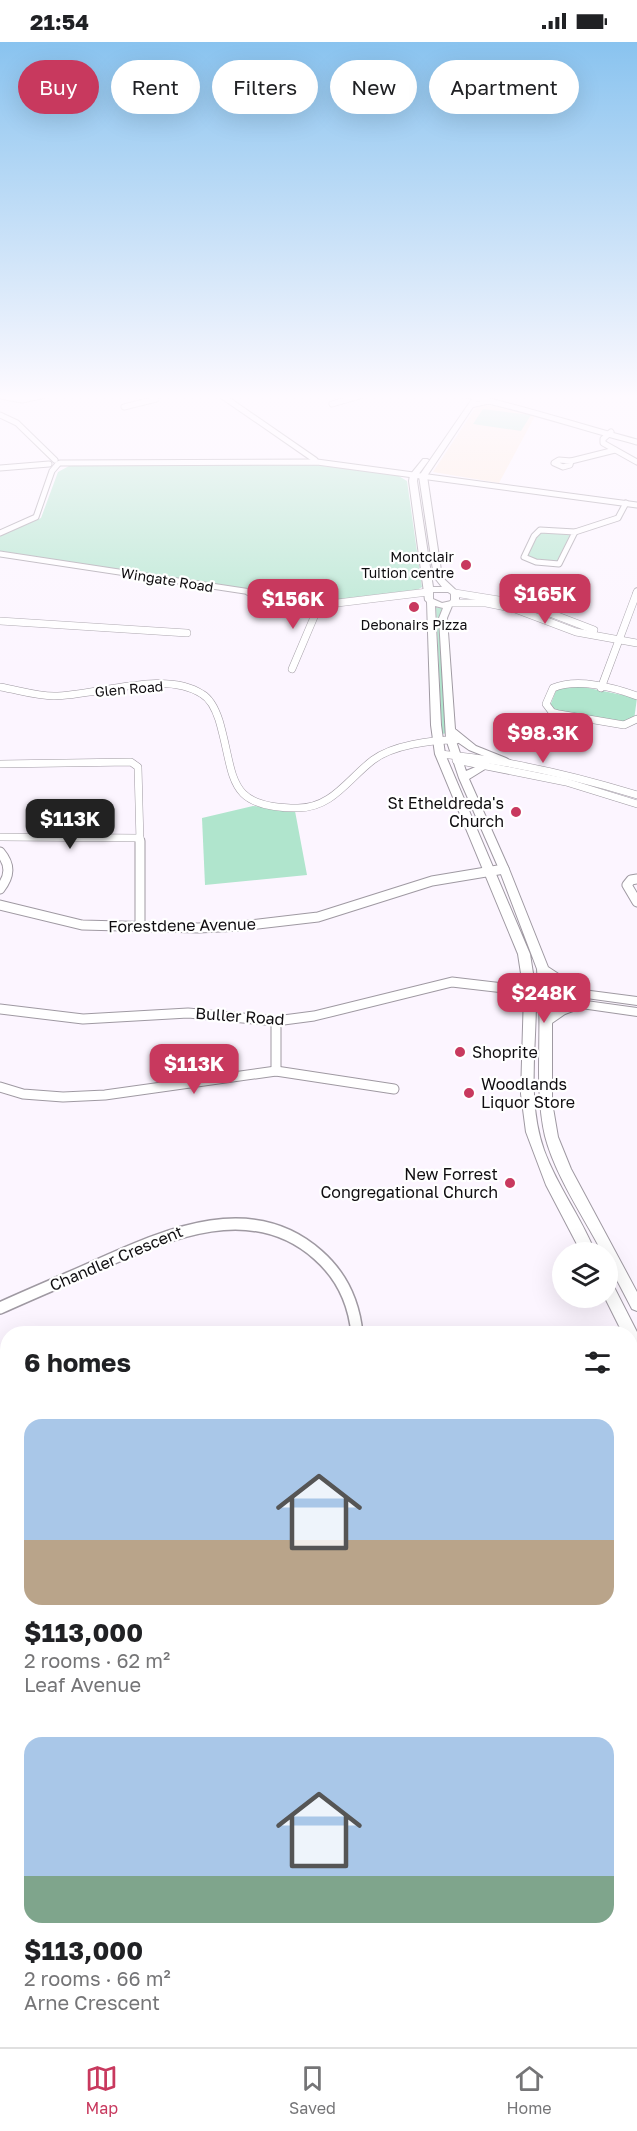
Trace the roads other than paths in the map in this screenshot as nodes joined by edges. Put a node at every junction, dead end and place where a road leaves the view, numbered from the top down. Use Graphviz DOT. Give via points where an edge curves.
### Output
graph roads {
  1 [pos="45,489"];
  2 [pos="419,489"];
  3 [pos="422,489"];
  4 [pos="519,489"];
  5 [pos="626,503"];
  6 [pos="637,505"];
  7 [pos="575,532"];
  8 [pos="0,533"];
  9 [pos="421,539"];
  10 [pos="431,539"];
  11 [pos="0,556"];
  12 [pos="426,572"];
  13 [pos="438,572"];
  14 [pos="452,591"];
  15 [pos="636,594"];
  16 [pos="429,596"];
  17 [pos="320,603"];
  18 [pos="451,604"];
  19 [pos="0,621"];
  20 [pos="187,633"];
  21 [pos="619,637"];
  22 [pos="637,637"];
  23 [pos="637,643"];
  24 [pos="292,669"];
  25 [pos="0,687"];
  26 [pos="601,688"];
  27 [pos="637,696"];
  28 [pos="637,719"];
  29 [pos="454,736"];
  30 [pos="438,740"];
  31 [pos="441,757"];
  32 [pos="457,758"];
  33 [pos="0,764"];
  34 [pos="512,764"];
  35 [pos="485,766"];
  36 [pos="464,778"];
  37 [pos="637,795"];
  38 [pos="637,804"];
  39 [pos="0,837"];
  40 [pos="141,838"];
  41 [pos="0,852"];
  42 [pos="504,869"];
  43 [pos="490,871"];
  44 [pos="637,879"];
  45 [pos="0,889"];
  46 [pos="637,902"];
  47 [pos="0,905"];
  48 [pos="140,926"];
  49 [pos="543,969"];
  50 [pos="529,991"];
  51 [pos="545,994"];
  52 [pos="584,999"];
  53 [pos="637,1001"];
  54 [pos="0,1009"];
  55 [pos="637,1012"];
  56 [pos="276,1021"];
  57 [pos="546,1021"];
  58 [pos="276,1071"];
  59 [pos="0,1087"];
  60 [pos="394,1089"];
  61 [pos="583,1242"];
  62 [pos="599,1242"];
  63 [pos="618,1279"];
  64 [pos="637,1305"];
  65 [pos="0,1308"];
  66 [pos="618,1308"];
  67 [pos="356,1326"];
  68 [pos="627,1326"];
  1 -- 8 [label="street" via="36,517"];
  2 -- 9 [label="street"];
  3 -- 10 [label="street"];
  4 -- 5 [label="street"];
  5 -- 6 [label="street"];
  5 -- 7 [label="street" via="615,520"];
  7 -- 7 [label="street" via="558,564 524,557 540,530"];
  9 -- 10 [label="street"];
  9 -- 12 [label="street"];
  10 -- 13 [label="street"];
  11 -- 17 [label="street, Wingate Road"];
  12 -- 13 [label="street"];
  12 -- 16 [label="street"];
  13 -- 14 [label="street" via="440,580"];
  14 -- 16 [label="street" via="439,588"];
  14 -- 18 [label="street" via="456,600"];
  14 -- 21 [label="street" via="529,605"];
  15 -- 21 [label="street"];
  16 -- 17 [label="street, Wingate Road"];
  16 -- 18 [label="street"];
  16 -- 30 [label="street"];
  17 -- 24 [label="street"];
  18 -- 21 [label="street" via="486,603 515,609 576,632"];
  18 -- 29 [label="street" via="443,618"];
  19 -- 20 [label="street"];
  21 -- 22 [label="street"];
  21 -- 23 [label="street"];
  21 -- 26 [label="street"];
  25 -- 30 [label="street, Glen Road" via="56,696 164,685 195,690 217,712 232,774 244,797 290,807 320,805 376,758"];
  26 -- 27 [label="street"];
  26 -- 28 [label="street" via="557,685 547,707 560,714 621,724"];
  29 -- 30 [label="street, Glen Road"];
  29 -- 32 [label="street"];
  29 -- 34 [label="street" via="473,750"];
  30 -- 31 [label="street"];
  31 -- 32 [label="street"];
  31 -- 43 [label="street"];
  32 -- 34 [label="street"];
  32 -- 35 [label="street"];
  32 -- 36 [label="street"];
  33 -- 40 [label="street" via="135,764 140,772"];
  34 -- 37 [label="street" via="570,774"];
  35 -- 36 [label="street"];
  35 -- 38 [label="street" via="566,782"];
  36 -- 42 [label="street"];
  39 -- 40 [label="street"];
  40 -- 48 [label="street"];
  41 -- 45 [label="street" via="9,870"];
  42 -- 43 [label="street, Forestdene Avenue"];
  42 -- 49 [label="street"];
  43 -- 48 [label="street, Forestdene Avenue" via="415,885 325,915 294,921 198,928"];
  43 -- 50 [label="street" via="524,954"];
  44 -- 46 [label="street" via="627,885"];
  47 -- 48 [label="street, Forestdene Avenue" via="73,924"];
  49 -- 51 [label="street"];
  49 -- 52 [label="street"];
  50 -- 51 [label="street"];
  50 -- 56 [label="street, Buller Road" via="443,983 314,1016"];
  50 -- 61 [label="street" via="528,1095 532,1130 544,1165"];
  51 -- 52 [label="street"];
  51 -- 57 [label="street"];
  52 -- 53 [label="street"];
  52 -- 55 [label="street"];
  52 -- 57 [label="street"];
  54 -- 56 [label="street, Buller Road" via="83,1019 189,1012"];
  56 -- 58 [label="street"];
  57 -- 62 [label="street" via="546,1102 552,1137"];
  58 -- 59 [label="street" via="74,1097 23,1094"];
  58 -- 60 [label="street"];
  63 -- 64 [label="street"];
  65 -- 67 [label="street, Chandler Crescent" via="179,1230 212,1223 245,1224 282,1233 327,1264 340,1278 351,1300"];
  66 -- 68 [label="street"];
}
